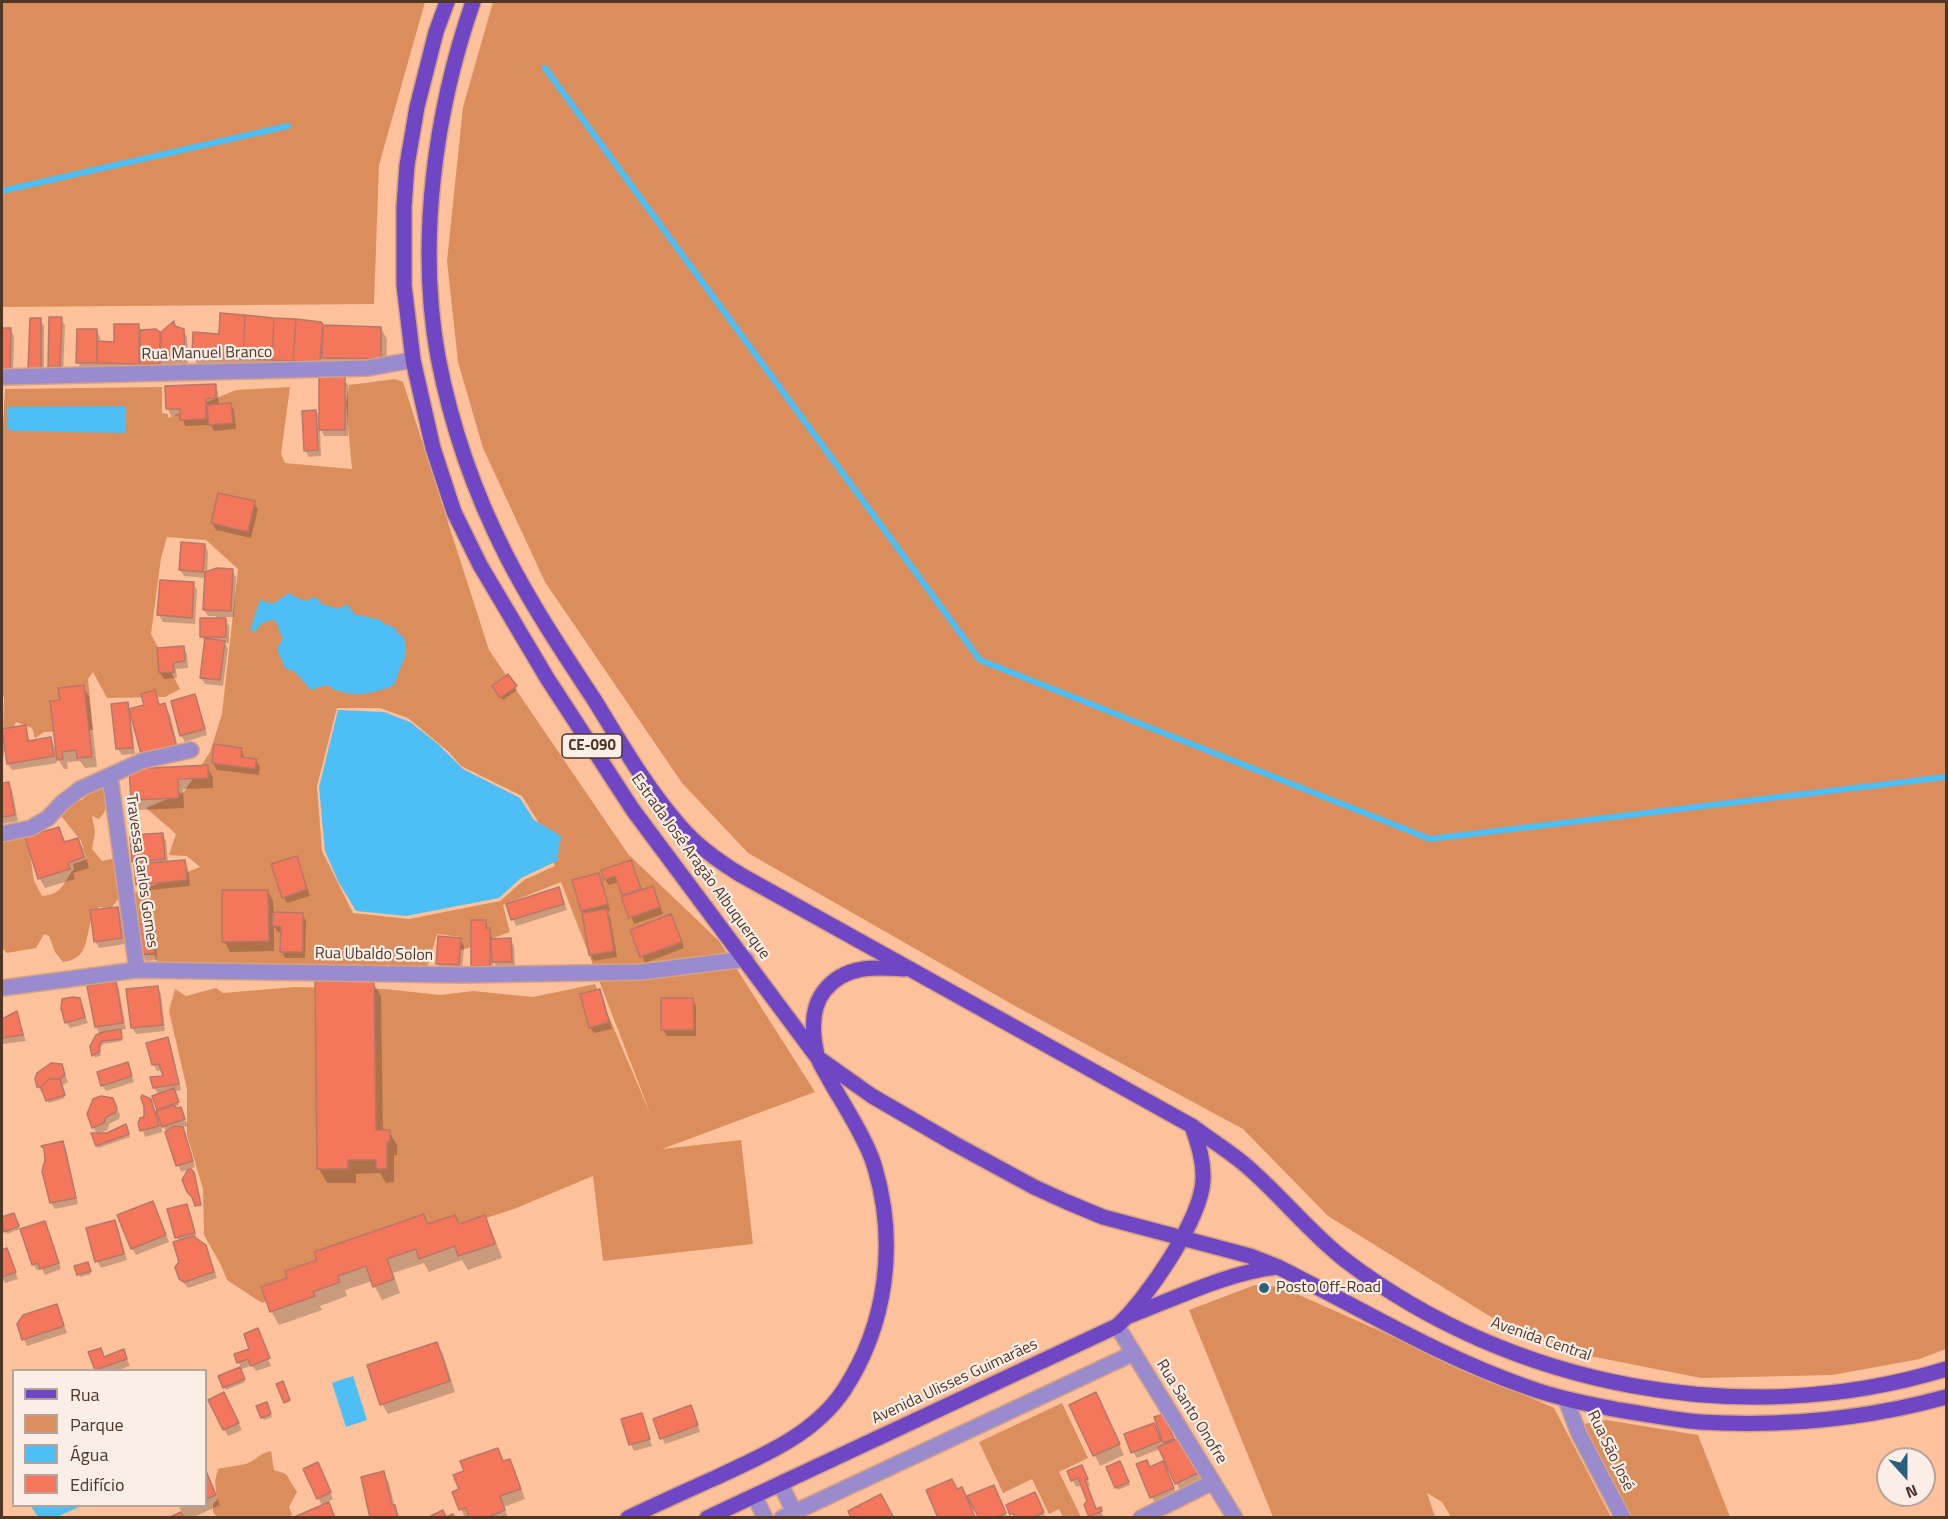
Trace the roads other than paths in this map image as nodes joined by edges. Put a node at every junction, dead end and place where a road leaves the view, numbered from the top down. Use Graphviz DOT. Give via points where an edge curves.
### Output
graph roads {
  1 [pos="447,2"];
  2 [pos="473,2"];
  3 [pos="413,360"];
  4 [pos="2,377"];
  5 [pos="191,750"];
  6 [pos="110,777"];
  7 [pos="2,834"];
  8 [pos="746,959"];
  9 [pos="137,970"];
  10 [pos="910,970"];
  11 [pos="2,988"];
  12 [pos="817,1057"];
  13 [pos="1192,1126"];
  14 [pos="1182,1237"];
  15 [pos="1278,1267"];
  16 [pos="1122,1322"];
  17 [pos="1134,1353"];
  18 [pos="1947,1369"];
  19 [pos="1947,1397"];
  20 [pos="1566,1400"];
  21 [pos="1213,1482"];
  22 [pos="781,1485"];
  23 [pos="755,1497"];
  24 [pos="633,1516"];
  25 [pos="791,1516"];
  26 [pos="707,1518"];
  27 [pos="765,1518"];
  28 [pos="1141,1518"];
  29 [pos="1235,1518"];
  30 [pos="1623,1518"];
  1 -- 3 [label="main road, Estrada José Aragão Albuquerque / CE-090" via="417,107 406,165 404,285"];
  2 -- 10 [label="main road, Estrada José Aragão Albuquerque / CE-090" via="446,98 437,150 429,261 438,357 456,429 485,512 553,636 680,826 717,861"];
  3 -- 4 [label="street, Rua Manuel Branco" via="368,368"];
  3 -- 8 [label="main road, Estrada José Aragão Albuquerque / CE-090" via="447,491 480,565 547,678 633,810"];
  5 -- 6 [label="street, Travessa Carlos Gomes" via="142,761"];
  6 -- 7 [label="street, Travessa Carlos Gomes" via="80,789 31,828"];
  6 -- 9 [label="street, Travessa Carlos Gomes"];
  8 -- 9 [label="street, Rua Ubaldo Solon" via="641,972 463,975"];
  8 -- 12 [label="main road, Estrada José Aragão Albuquerque / CE-090"];
  9 -- 11 [label="street, Rua Ubaldo Solon"];
  10 -- 12 [label="main road" via="860,968 828,986 813,1010"];
  10 -- 13 [label="main road, Estrada José Aragão Albuquerque / CE-090"];
  12 -- 14 [label="main road, Estrada José Aragão Albuquerque / CE-090" via="872,1096 1034,1187 1104,1217"];
  12 -- 24 [label="main road" via="875,1166 882,1200 887,1256 881,1308 867,1349 824,1415 795,1438"];
  13 -- 14 [label="main road, Avenida Ulisses Guimarães" via="1203,1164 1203,1182"];
  13 -- 18 [label="main road, Avenida Central / CE-090" via="1244,1164 1322,1241 1396,1294 1502,1348 1556,1367 1679,1393 1767,1397 1876,1386"];
  14 -- 15 [label="main road, CE-090"];
  14 -- 16 [label="main road, Avenida Ulisses Guimarães" via="1168,1264"];
  15 -- 16 [label="main road" via="1231,1277"];
  15 -- 20 [label="main road, CE-090" via="1459,1359"];
  16 -- 17 [label="street, Rua Santo Onofre"];
  16 -- 22 [label="main road, Avenida Ulisses Guimarães"];
  17 -- 21 [label="street, Rua Santo Onofre"];
  17 -- 25 [label="street"];
  19 -- 20 [label="main road, CE-090" via="1871,1415 1759,1423 1699,1422"];
  20 -- 30 [label="street, Rua São José" via="1579,1434"];
  21 -- 28 [label="street"];
  21 -- 29 [label="street, Rua Santo Onofre"];
  22 -- 23 [label="main road, Avenida Ulisses Guimarães"];
  22 -- 25 [label="street"];
  23 -- 26 [label="main road, Avenida Ulisses Guimarães"];
  23 -- 27 [label="street"];
}
